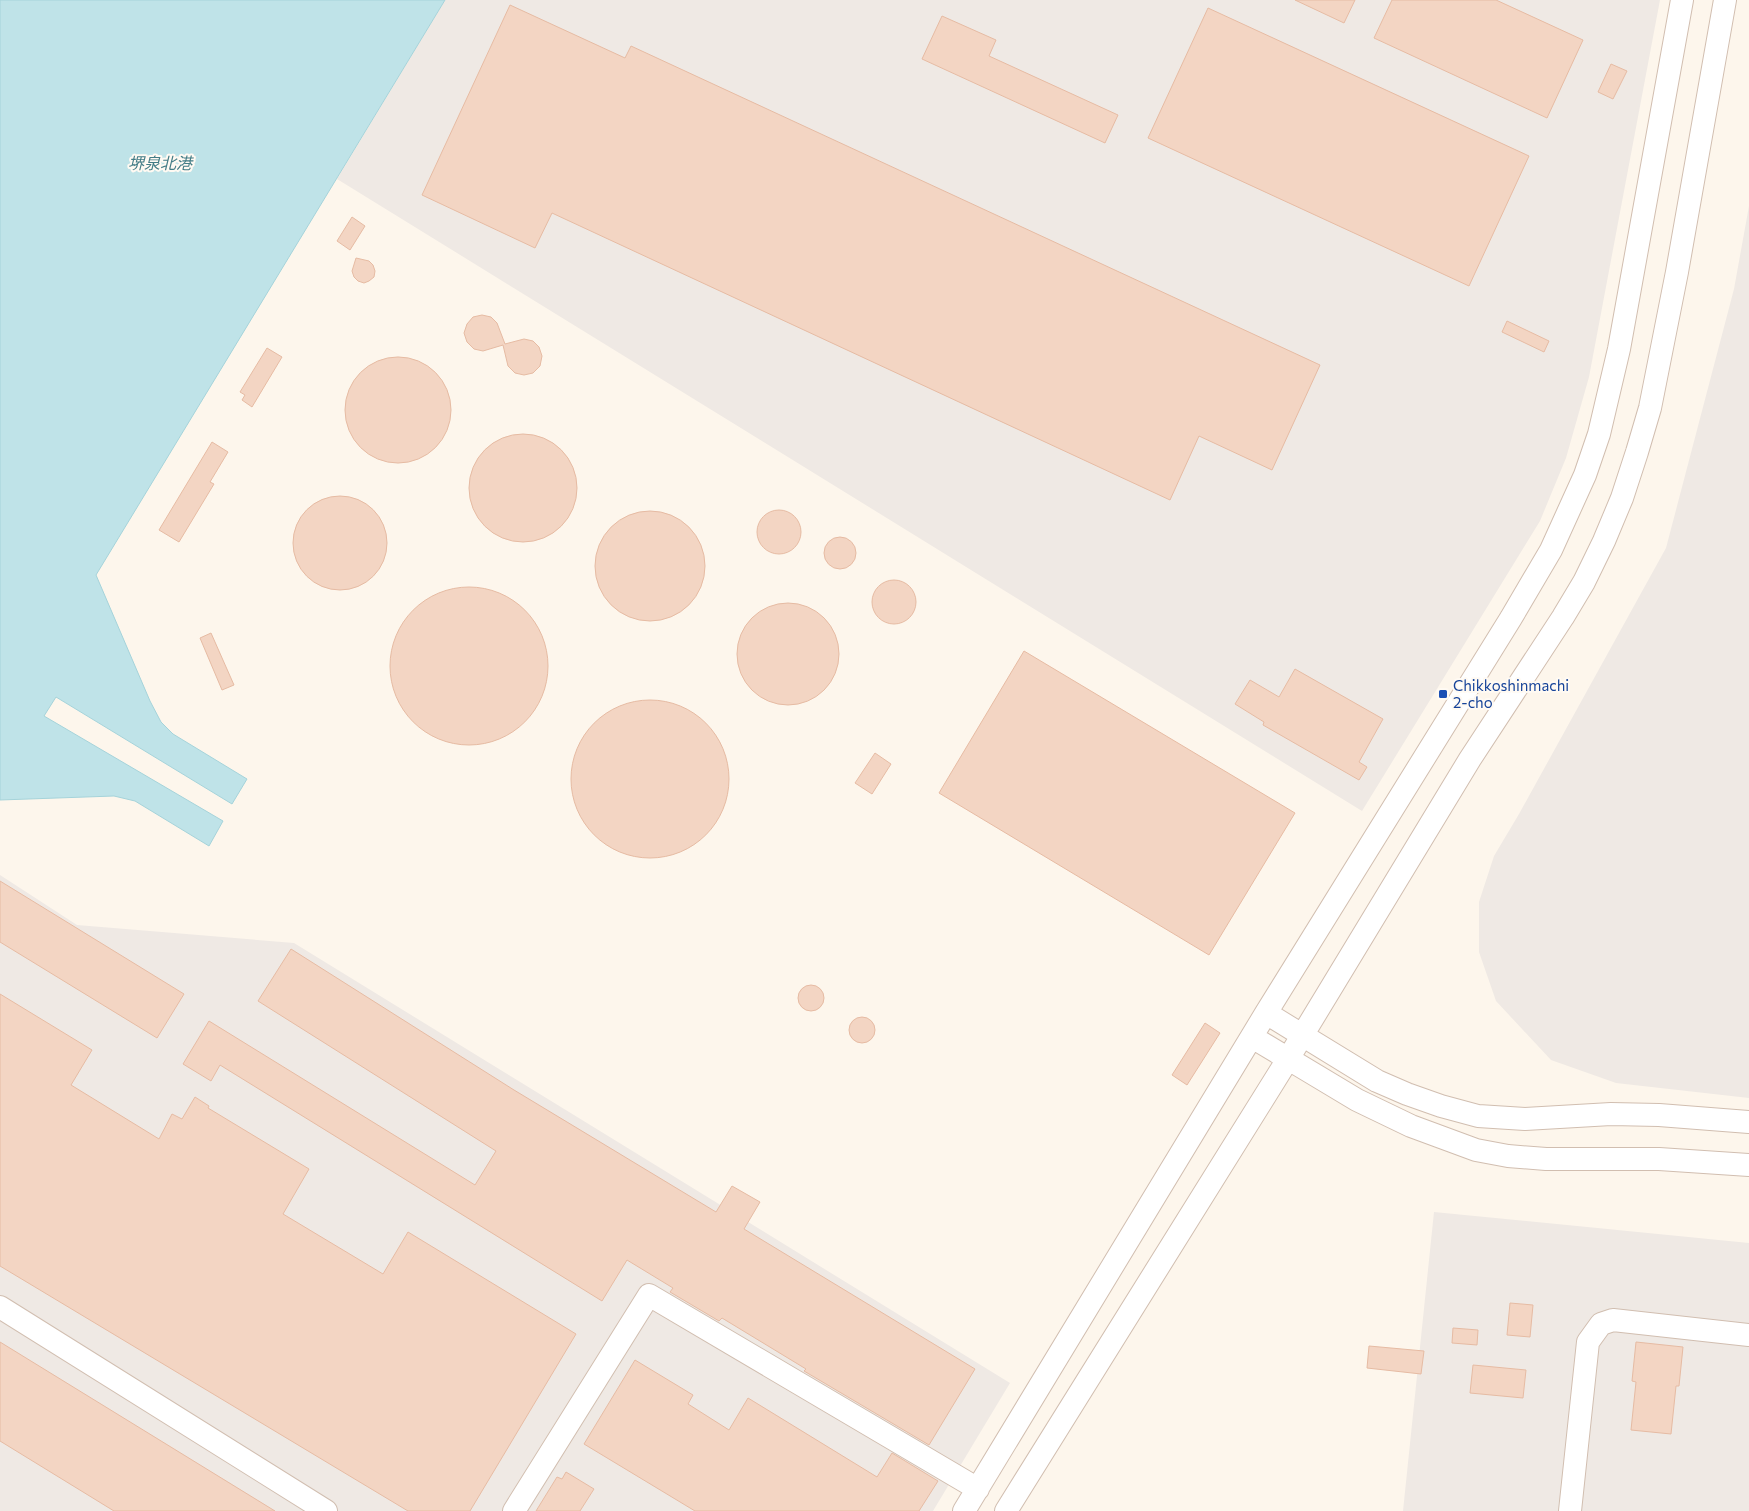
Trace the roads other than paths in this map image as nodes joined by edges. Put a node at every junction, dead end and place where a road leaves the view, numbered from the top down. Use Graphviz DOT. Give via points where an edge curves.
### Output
graph roads {
  1 [pos="1682,0"];
  2 [pos="1725,0"];
  3 [pos="1266,1013"];
  4 [pos="1302,1035"];
  5 [pos="1252,1036"];
  6 [pos="1288,1058"];
  7 [pos="1749,1122"];
  8 [pos="1749,1165"];
  9 [pos="0,1307"];
  10 [pos="1749,1335"];
  11 [pos="978,1489"];
  12 [pos="326,1511"];
  13 [pos="514,1511"];
  14 [pos="964,1511"];
  15 [pos="1006,1511"];
  16 [pos="1570,1511"];
  1 -- 3 [label="street" via="1623,332 1599,434 1585,475 1551,550 1530,587"];
  2 -- 4 [label="street" via="1650,408 1622,498 1580,589 1470,759"];
  3 -- 4 [label="street"];
  3 -- 5 [label="street"];
  4 -- 6 [label="street"];
  4 -- 7 [label="street" via="1377,1081 1432,1103 1478,1116 1659,1115"];
  5 -- 6 [label="street"];
  5 -- 11 [label="street"];
  6 -- 8 [label="street" via="1357,1100 1442,1139 1476,1150 1536,1158 1659,1159"];
  6 -- 15 [label="street"];
  9 -- 12 [label="street"];
  10 -- 16 [label="street" via="1613,1320 1601,1324 1588,1342"];
  11 -- 13 [label="street" via="649,1295"];
  11 -- 14 [label="street"];
}
